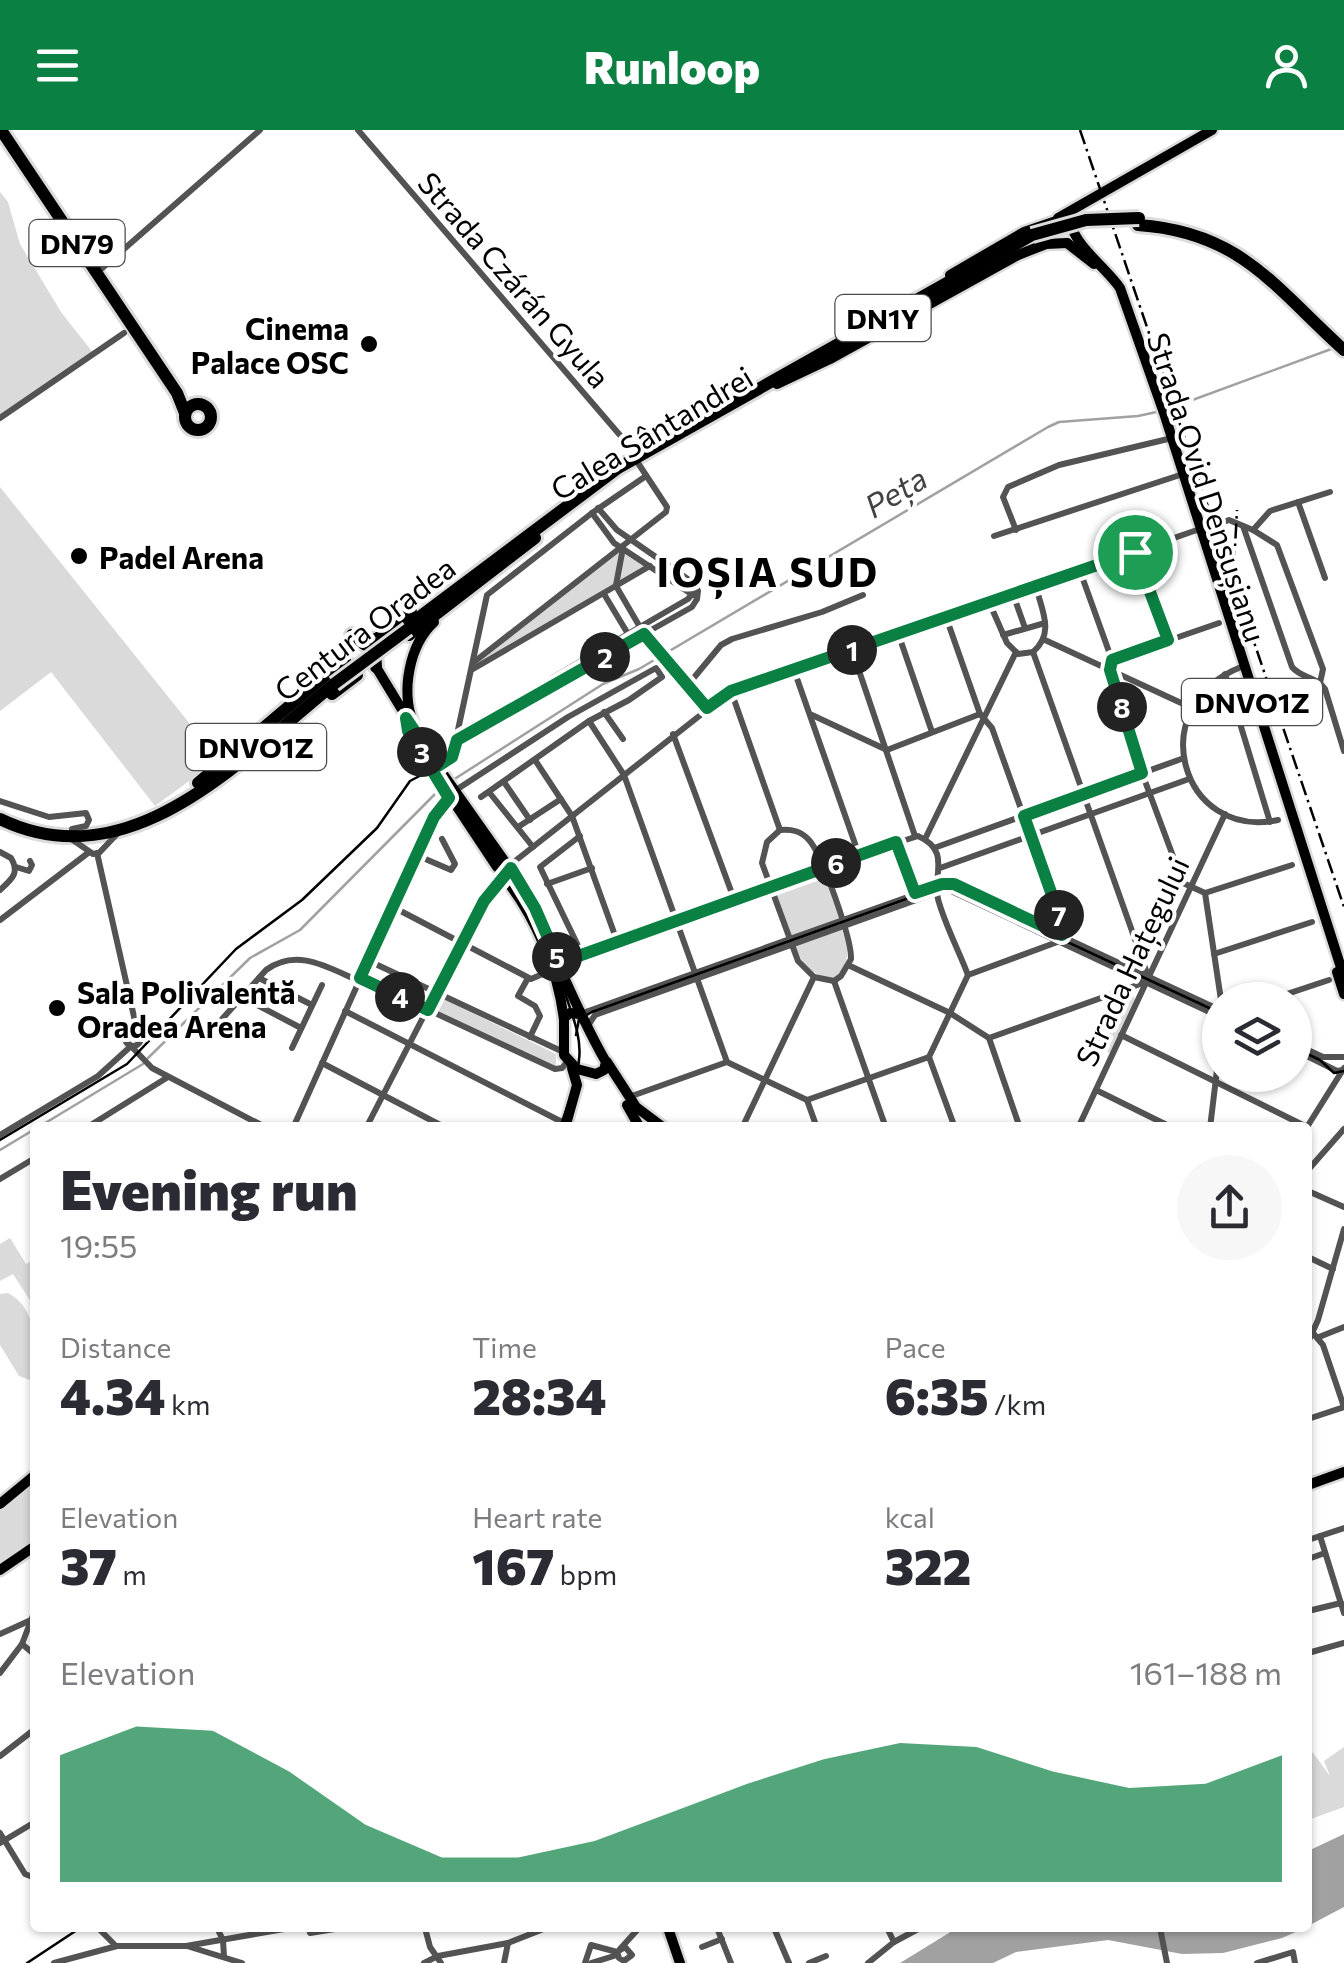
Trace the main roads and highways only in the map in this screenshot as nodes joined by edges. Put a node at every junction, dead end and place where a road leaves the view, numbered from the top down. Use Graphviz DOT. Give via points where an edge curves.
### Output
graph roads {
  1 [pos="4,130"];
  2 [pos="1212,130"];
  3 [pos="1084,204"];
  4 [pos="1054,220"];
  5 [pos="1071,235"];
  6 [pos="1033,238"];
  7 [pos="1054,242"];
  8 [pos="1336,336"];
  9 [pos="1344,350"];
  10 [pos="777,384"];
  11 [pos="735,402"];
  12 [pos="1162,414"];
  13 [pos="638,460"];
  14 [pos="574,500"];
  15 [pos="552,522"];
  16 [pos="1199,530"];
  17 [pos="472,588"];
  18 [pos="432,598"];
  19 [pos="413,610"];
  20 [pos="407,628"];
  21 [pos="345,659"];
  22 [pos="377,663"];
  23 [pos="356,676"];
  24 [pos="406,718"];
  25 [pos="424,746"];
  26 [pos="443,780"];
  27 [pos="180,802"];
  28 [pos="0,816"];
  29 [pos="65,834"];
  30 [pos="503,869"];
  31 [pos="556,966"];
  32 [pos="1344,978"];
  33 [pos="1344,995"];
  34 [pos="579,1014"];
  35 [pos="564,1020"];
  36 [pos="569,1062"];
  37 [pos="606,1062"];
  38 [pos="595,1074"];
  39 [pos="629,1102"];
  40 [pos="568,1122"];
  41 [pos="568,1122"];
  42 [pos="638,1122"];
  43 [pos="656,1122"];
  44 [pos="1344,1472"];
  45 [pos="30,1479"];
  46 [pos="1312,1484"];
  47 [pos="0,1504"];
  48 [pos="30,1549"];
  49 [pos="0,1570"];
  50 [pos="671,1932"];
  51 [pos="682,1963"];
  1 -- 1 [label="highway, DN79" via="176,392 191,408 181,390"];
  2 -- 3 [label="main road"];
  3 -- 4 [label="main road"];
  3 -- 5 [label="main road"];
  4 -- 5 [label="main road, DNVO1Z"];
  4 -- 7 [label="main road" via="1048,234"];
  4 -- 11 [label="main road, DNVO1Z"];
  5 -- 7 [label="main road, DNVO1Z"];
  5 -- 12 [label="main road, Strada Ovid Densușianu / DNVO1Z" via="1120,288"];
  6 -- 8 [label="highway, DN1Y, bridge" via="1086,220 1192,227 1246,250"];
  6 -- 10 [label="highway, DN1Y"];
  6 -- 11 [label="highway, DN1Y"];
  7 -- 10 [label="main road, DNVO1Z"];
  8 -- 9 [label="highway, DN1Y"];
  10 -- 13 [label="highway, Calea Sântandrei / DNVO1Z"];
  11 -- 13 [label="highway, Calea Sântandrei / DNVO1Z"];
  12 -- 16 [label="main road, Strada Ovid Densușianu / DNVO1Z"];
  12 -- 16 [label="main road, Strada Ovid Densușianu / DNVO1Z"];
  13 -- 14 [label="highway, Calea Sântandrei / DNVO1Z"];
  13 -- 15 [label="highway, Calea Sântandrei / DNVO1Z"];
  14 -- 18 [label="highway"];
  14 -- 20 [label="highway, Centura Oradea / DNVO1Z"];
  15 -- 17 [label="highway"];
  15 -- 20 [label="highway, Centura Oradea / DNVO1Z"];
  16 -- 32 [label="main road, Strada Ovid Densușianu / DNVO1Z"];
  16 -- 33 [label="main road, Strada Ovid Densușianu / DNVO1Z"];
  17 -- 22 [label="highway"];
  17 -- 25 [label="main road" via="425,630 414,654 407,701"];
  19 -- 22 [label="highway" via="378,638 358,640 375,650"];
  20 -- 27 [label="highway, Centura Oradea / DNVO1Z, bridge"];
  21 -- 27 [label="highway"];
  22 -- 24 [label="main road"];
  23 -- 27 [label="highway" via="223,780"];
  24 -- 25 [label="main road"];
  24 -- 26 [label="main road"];
  25 -- 26 [label="main road"];
  26 -- 30 [label="main road"];
  27 -- 29 [label="highway, DNVO1Z" via="117,827"];
  27 -- 29 [label="highway, DNVO1Z" via="120,832"];
  28 -- 29 [label="highway, DNVO1Z" via="21,828"];
  30 -- 31 [label="main road"];
  30 -- 31 [label="main road" via="535,908"];
  31 -- 34 [label="main road"];
  31 -- 35 [label="main road"];
  34 -- 35 [label="main road"];
  34 -- 37 [label="main road"];
  35 -- 36 [label="main road"];
  36 -- 38 [label="main road"];
  36 -- 40 [label="main road" via="577,1085"];
  37 -- 38 [label="main road"];
  37 -- 39 [label="main road"];
  38 -- 39 [label="main road" via="612,1081"];
  38 -- 41 [label="main road" via="580,1087"];
  39 -- 42 [label="main road"];
  39 -- 43 [label="main road"];
  44 -- 46 [label="main road"];
  45 -- 47 [label="main road"];
  48 -- 49 [label="main road"];
  50 -- 51 [label="main road"];
}
